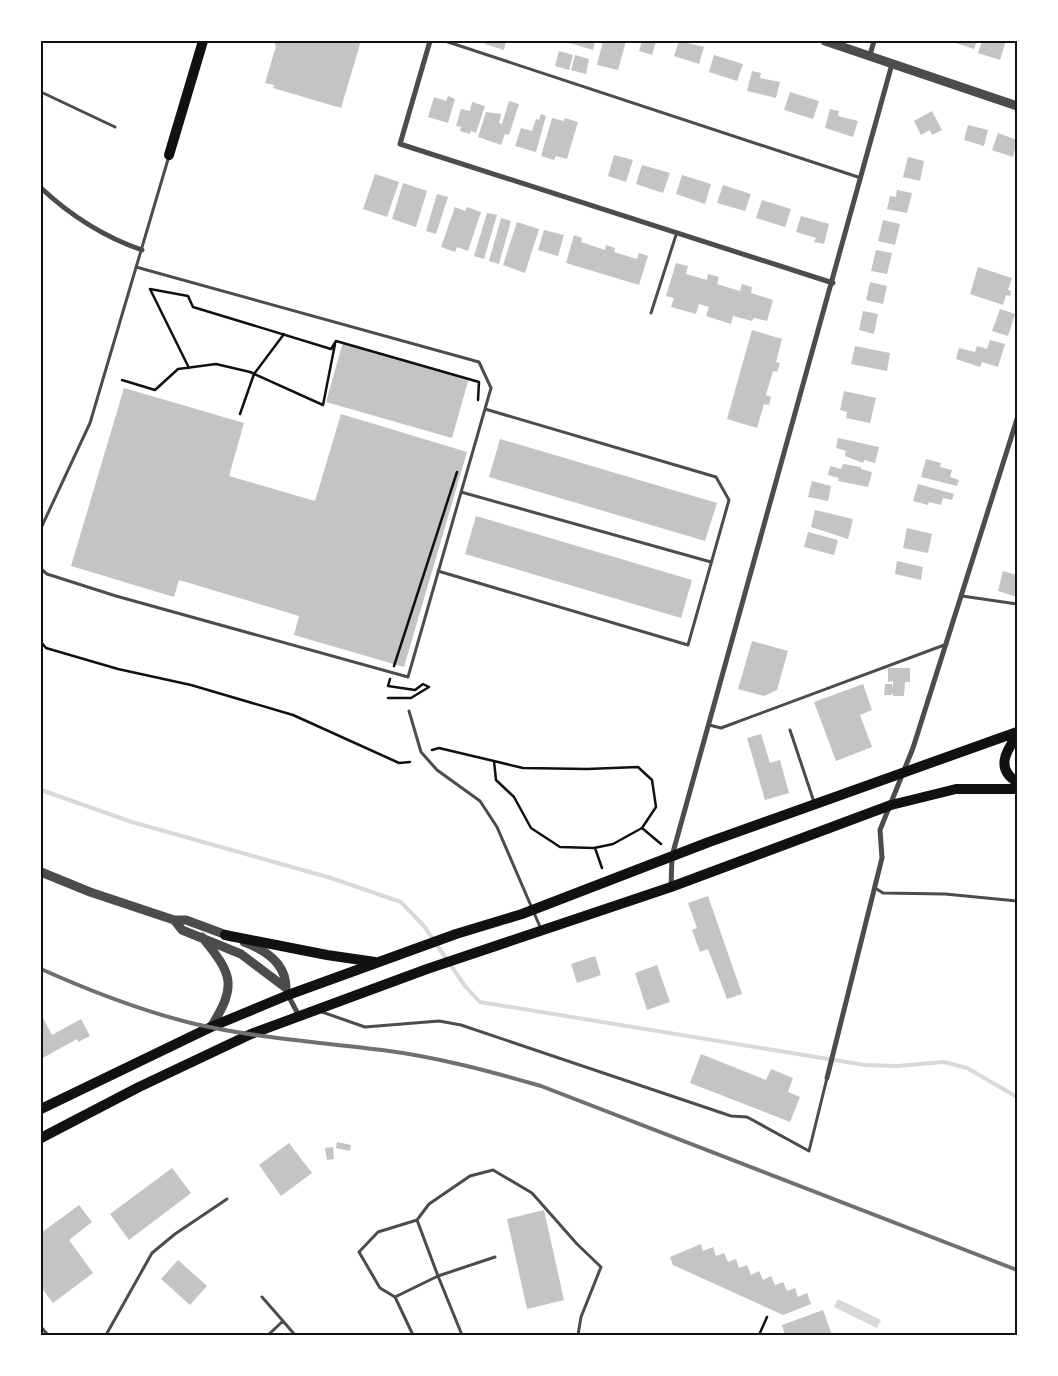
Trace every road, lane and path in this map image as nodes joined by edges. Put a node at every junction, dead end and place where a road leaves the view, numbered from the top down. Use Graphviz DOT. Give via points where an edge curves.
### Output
graph roads {
  1 [pos="203,41"];
  2 [pos="430,41"];
  3 [pos="445,41"];
  4 [pos="825,41"];
  5 [pos="874,41"];
  6 [pos="870,55"];
  7 [pos="892,64"];
  8 [pos="41,92"];
  9 [pos="1017,106"];
  10 [pos="115,127"];
  11 [pos="169,155"];
  12 [pos="861,178"];
  13 [pos="41,188"];
  14 [pos="676,235"];
  15 [pos="142,250"];
  16 [pos="136,267"];
  17 [pos="833,284"];
  18 [pos="651,313"];
  19 [pos="284,334"];
  20 [pos="336,341"];
  21 [pos="189,368"];
  22 [pos="254,374"];
  23 [pos="122,380"];
  24 [pos="477,409"];
  25 [pos="485,409"];
  26 [pos="240,414"];
  27 [pos="1017,419"];
  28 [pos="460,464"];
  29 [pos="461,492"];
  30 [pos="41,528"];
  31 [pos="711,562"];
  32 [pos="41,569"];
  33 [pos="438,571"];
  34 [pos="962,596"];
  35 [pos="1017,604"];
  36 [pos="41,642"];
  37 [pos="948,643"];
  38 [pos="394,667"];
  39 [pos="391,677"];
  40 [pos="388,698"];
  41 [pos="408,711"];
  42 [pos="709,725"];
  43 [pos="790,730"];
  44 [pos="1017,732"];
  45 [pos="1017,736"];
  46 [pos="432,750"];
  47 [pos="494,761"];
  48 [pos="410,762"];
  49 [pos="904,773"];
  50 [pos="1017,782"];
  51 [pos="1017,789"];
  52 [pos="815,805"];
  53 [pos="890,805"];
  54 [pos="642,828"];
  55 [pos="661,844"];
  56 [pos="595,848"];
  57 [pos="672,856"];
  58 [pos="602,868"];
  59 [pos="41,872"];
  60 [pos="670,887"];
  61 [pos="874,888"];
  62 [pos="1017,901"];
  63 [pos="532,910"];
  64 [pos="174,920"];
  65 [pos="542,931"];
  66 [pos="225,935"];
  67 [pos="202,937"];
  68 [pos="379,962"];
  69 [pos="287,992"];
  70 [pos="317,1010"];
  71 [pos="299,1017"];
  72 [pos="211,1027"];
  73 [pos="827,1078"];
  74 [pos="41,1109"];
  75 [pos="41,1138"];
  76 [pos="227,1198"];
  77 [pos="417,1220"];
  78 [pos="495,1257"];
  79 [pos="438,1276"];
  80 [pos="395,1297"];
  81 [pos="262,1298"];
  82 [pos="767,1317"];
  83 [pos="283,1321"];
  84 [pos="41,1327"];
  85 [pos="48,1335"];
  86 [pos="106,1335"];
  87 [pos="268,1335"];
  88 [pos="295,1335"];
  89 [pos="413,1335"];
  90 [pos="462,1335"];
  91 [pos="578,1335"];
  92 [pos="759,1335"];
  1 -- 11 [label="main road"];
  2 -- 14 [label="street" via="400,144"];
  3 -- 12 [label="lane"];
  4 -- 6 [label="street"];
  5 -- 6 [label="street"];
  6 -- 7 [label="street"];
  7 -- 9 [label="street"];
  7 -- 12 [label="street"];
  8 -- 10 [label="lane"];
  11 -- 15 [label="lane"];
  12 -- 17 [label="street"];
  13 -- 15 [label="street" via="96,231"];
  14 -- 17 [label="street"];
  14 -- 18 [label="lane"];
  15 -- 16 [label="lane"];
  16 -- 25 [label="lane" via="479,362 491,388"];
  16 -- 30 [label="lane" via="90,423"];
  17 -- 42 [label="street"];
  19 -- 20 [label="path" via="331,348"];
  19 -- 21 [label="path" via="193,307 188,296 150,289"];
  19 -- 22 [label="path"];
  20 -- 22 [label="path" via="323,405"];
  20 -- 24 [label="path" via="479,382"];
  21 -- 22 [label="path" via="216,364"];
  21 -- 23 [label="path" via="178,369 155,390"];
  22 -- 26 [label="path"];
  25 -- 29 [label="lane"];
  25 -- 31 [label="lane" via="716,477 729,500"];
  27 -- 34 [label="street"];
  28 -- 38 [label="path"];
  29 -- 31 [label="lane"];
  29 -- 33 [label="lane"];
  31 -- 33 [label="lane" via="688,644"];
  32 -- 33 [label="lane" via="47,574 116,596 408,677"];
  34 -- 35 [label="lane"];
  34 -- 37 [label="street"];
  36 -- 48 [label="path" via="46,648 118,669 191,685 293,715 399,763"];
  37 -- 42 [label="lane" via="720,728"];
  37 -- 49 [label="street"];
  39 -- 40 [label="path" via="388,686 415,690 423,684 429,687 411,698"];
  41 -- 63 [label="lane" via="421,752 437,770 480,802 497,827"];
  42 -- 57 [label="street"];
  43 -- 52 [label="lane"];
  44 -- 49 [label="main road"];
  45 -- 50 [label="main road" via="1005,751 1003,762 1006,772"];
  46 -- 47 [label="path" via="439,748"];
  47 -- 54 [label="path" via="524,768 638,767 652,780 656,807"];
  47 -- 56 [label="path" via="496,780 514,797 531,828 560,847"];
  49 -- 52 [label="main road"];
  49 -- 53 [label="street"];
  51 -- 53 [label="main road" via="956,789"];
  52 -- 57 [label="main road"];
  53 -- 60 [label="main road"];
  53 -- 61 [label="street" via="880,830 882,858"];
  54 -- 55 [label="path"];
  54 -- 56 [label="path" via="613,844"];
  56 -- 58 [label="path"];
  57 -- 60 [label="street"];
  57 -- 63 [label="main road"];
  59 -- 64 [label="street"];
  60 -- 65 [label="main road"];
  61 -- 62 [label="lane" via="883,893 945,894"];
  61 -- 73 [label="street"];
  63 -- 65 [label="lane"];
  63 -- 68 [label="main road"];
  64 -- 66 [label="street" via="186,920"];
  64 -- 67 [label="street" via="182,930"];
  65 -- 70 [label="main road"];
  66 -- 68 [label="main road"];
  66 -- 69 [label="street" via="258,948 277,962 286,976"];
  67 -- 69 [label="street" via="242,954"];
  67 -- 72 [label="street" via="228,977 228,997"];
  68 -- 69 [label="main road"];
  69 -- 71 [label="street"];
  69 -- 72 [label="main road"];
  70 -- 71 [label="main road"];
  70 -- 73 [label="lane" via="365,1027 439,1021 478,1030 731,1116 747,1117 809,1151"];
  71 -- 75 [label="main road" via="250,1034"];
  72 -- 74 [label="main road"];
  76 -- 86 [label="lane" via="152,1253"];
  77 -- 79 [label="lane"];
  77 -- 80 [label="lane" via="378,1232 359,1252 380,1288"];
  77 -- 91 [label="lane" via="429,1204 470,1176 493,1170 532,1193 601,1267 581,1317"];
  78 -- 79 [label="lane"];
  79 -- 80 [label="lane"];
  79 -- 90 [label="lane"];
  80 -- 89 [label="lane"];
  81 -- 83 [label="lane"];
  82 -- 92 [label="path"];
  83 -- 87 [label="lane"];
  83 -- 88 [label="lane"];
  84 -- 85 [label="lane"];
}
